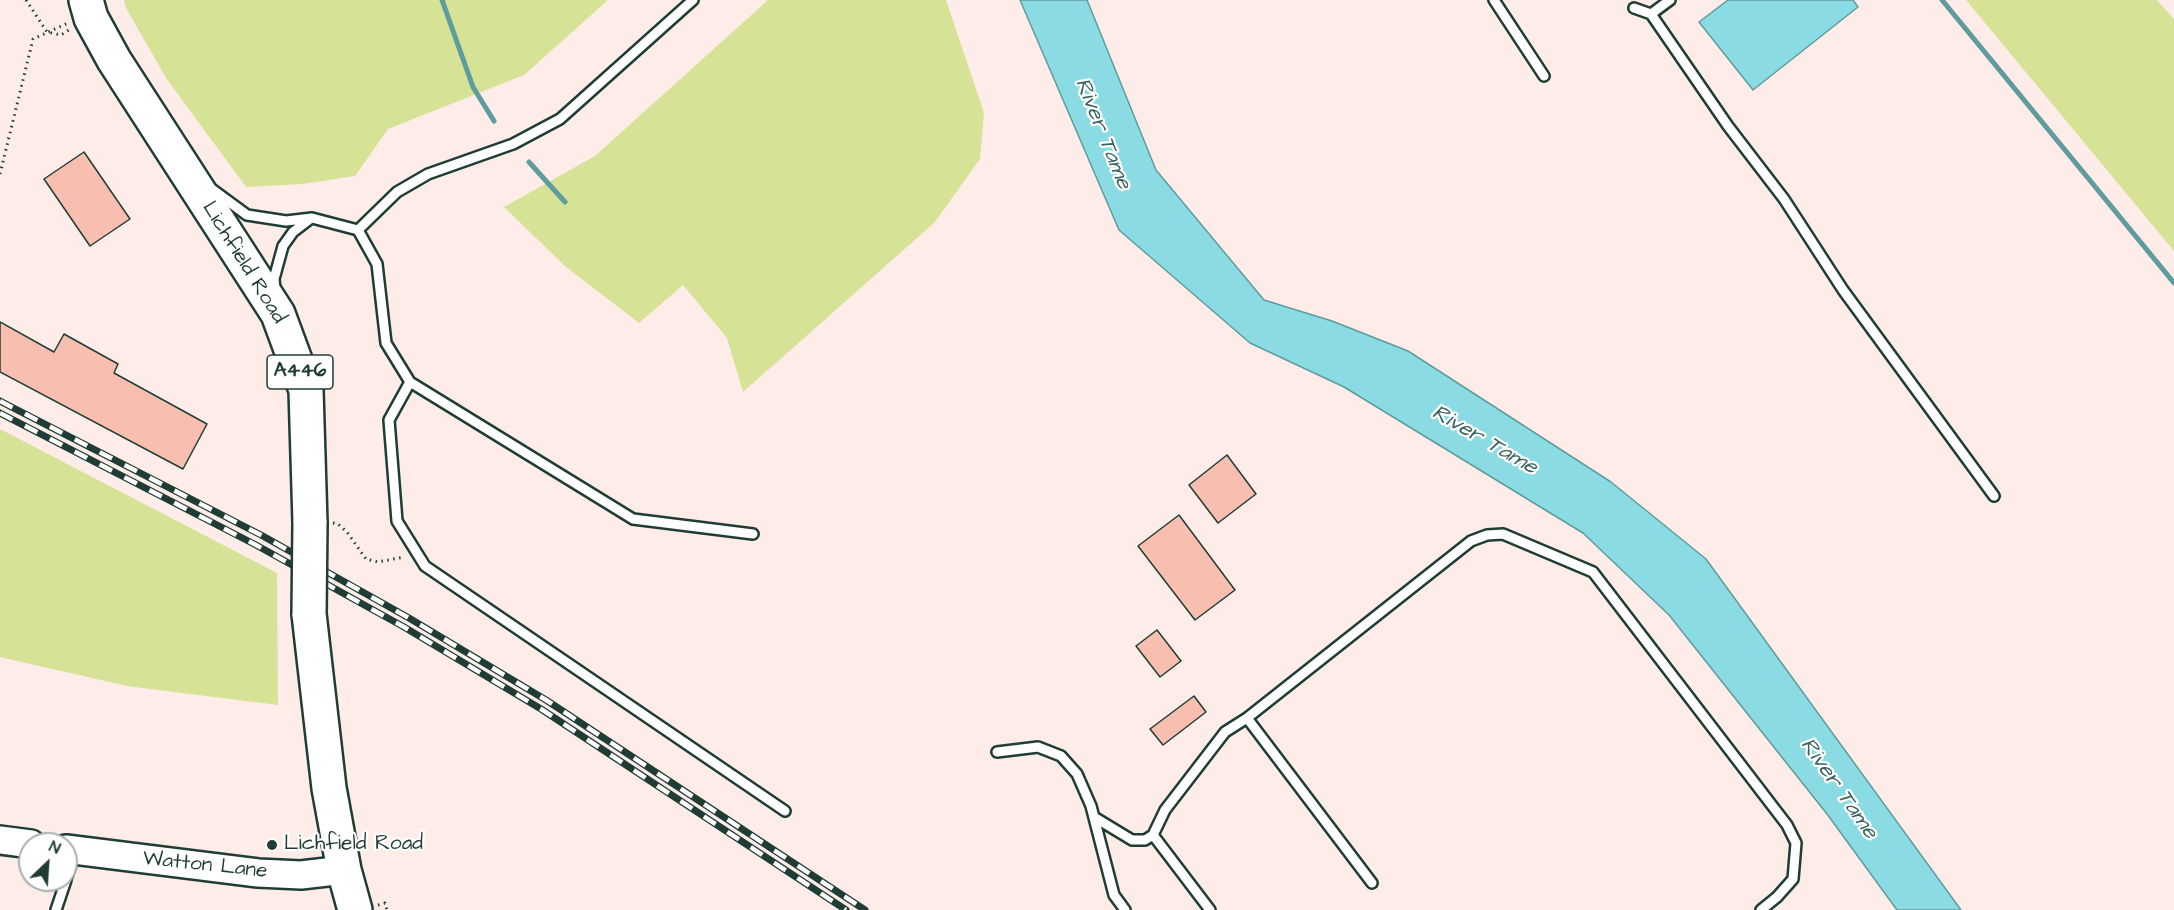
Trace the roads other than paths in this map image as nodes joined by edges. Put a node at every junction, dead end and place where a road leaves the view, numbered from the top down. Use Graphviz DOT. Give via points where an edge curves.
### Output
graph roads {
  1 [pos="693,0"];
  2 [pos="1494,0"];
  3 [pos="1670,0"];
  4 [pos="1634,8"];
  5 [pos="88,9"];
  6 [pos="1651,14"];
  7 [pos="1544,76"];
  8 [pos="184,169"];
  9 [pos="312,218"];
  10 [pos="358,230"];
  11 [pos="278,314"];
  12 [pos="410,382"];
  13 [pos="1994,496"];
  14 [pos="753,534"];
  15 [pos="1247,718"];
  16 [pos="997,752"];
  17 [pos="785,811"];
  18 [pos="1094,817"];
  19 [pos="1153,835"];
  20 [pos="0,840"];
  21 [pos="18,842"];
  22 [pos="78,851"];
  23 [pos="344,870"];
  24 [pos="1372,883"];
  25 [pos="62,892"];
  26 [pos="56,910"];
  27 [pos="355,910"];
  28 [pos="1125,910"];
  29 [pos="1210,910"];
  30 [pos="1761,910"];
  1 -- 10 [label="lane" via="560,119 513,144 428,174 397,192"];
  2 -- 7 [label="lane"];
  3 -- 6 [label="lane"];
  4 -- 6 [label="lane"];
  5 -- 8 [label="highway, Lichfield Road / A446" via="114,60"];
  6 -- 13 [label="lane"];
  8 -- 9 [label="lane" via="247,215 286,221"];
  8 -- 11 [label="highway, Lichfield Road / A446"];
  9 -- 10 [label="lane"];
  9 -- 11 [label="lane" via="293,232 283,246 274,279"];
  10 -- 12 [label="lane" via="377,264 386,343"];
  11 -- 23 [label="highway, Lichfield Road / A446, bridge" via="306,390 320,527 309,614 329,788"];
  12 -- 14 [label="lane" via="633,519"];
  12 -- 17 [label="lane" via="389,420 397,521 425,566"];
  15 -- 19 [label="lane" via="1225,732 1165,810"];
  15 -- 24 [label="lane"];
  15 -- 30 [label="lane" via="1471,541 1503,534 1593,572 1787,825 1796,843 1792,879"];
  16 -- 18 [label="lane" via="1038,747 1061,756 1077,774"];
  18 -- 19 [label="lane" via="1132,840 1145,840"];
  18 -- 28 [label="lane" via="1114,895"];
  19 -- 29 [label="lane"];
  20 -- 21 [label="main road"];
  22 -- 23 [label="main road, Watton Lane" via="258,873 301,875"];
  23 -- 27 [label="highway, Lichfield Road / A446"];
  25 -- 26 [label="lane"];
}
